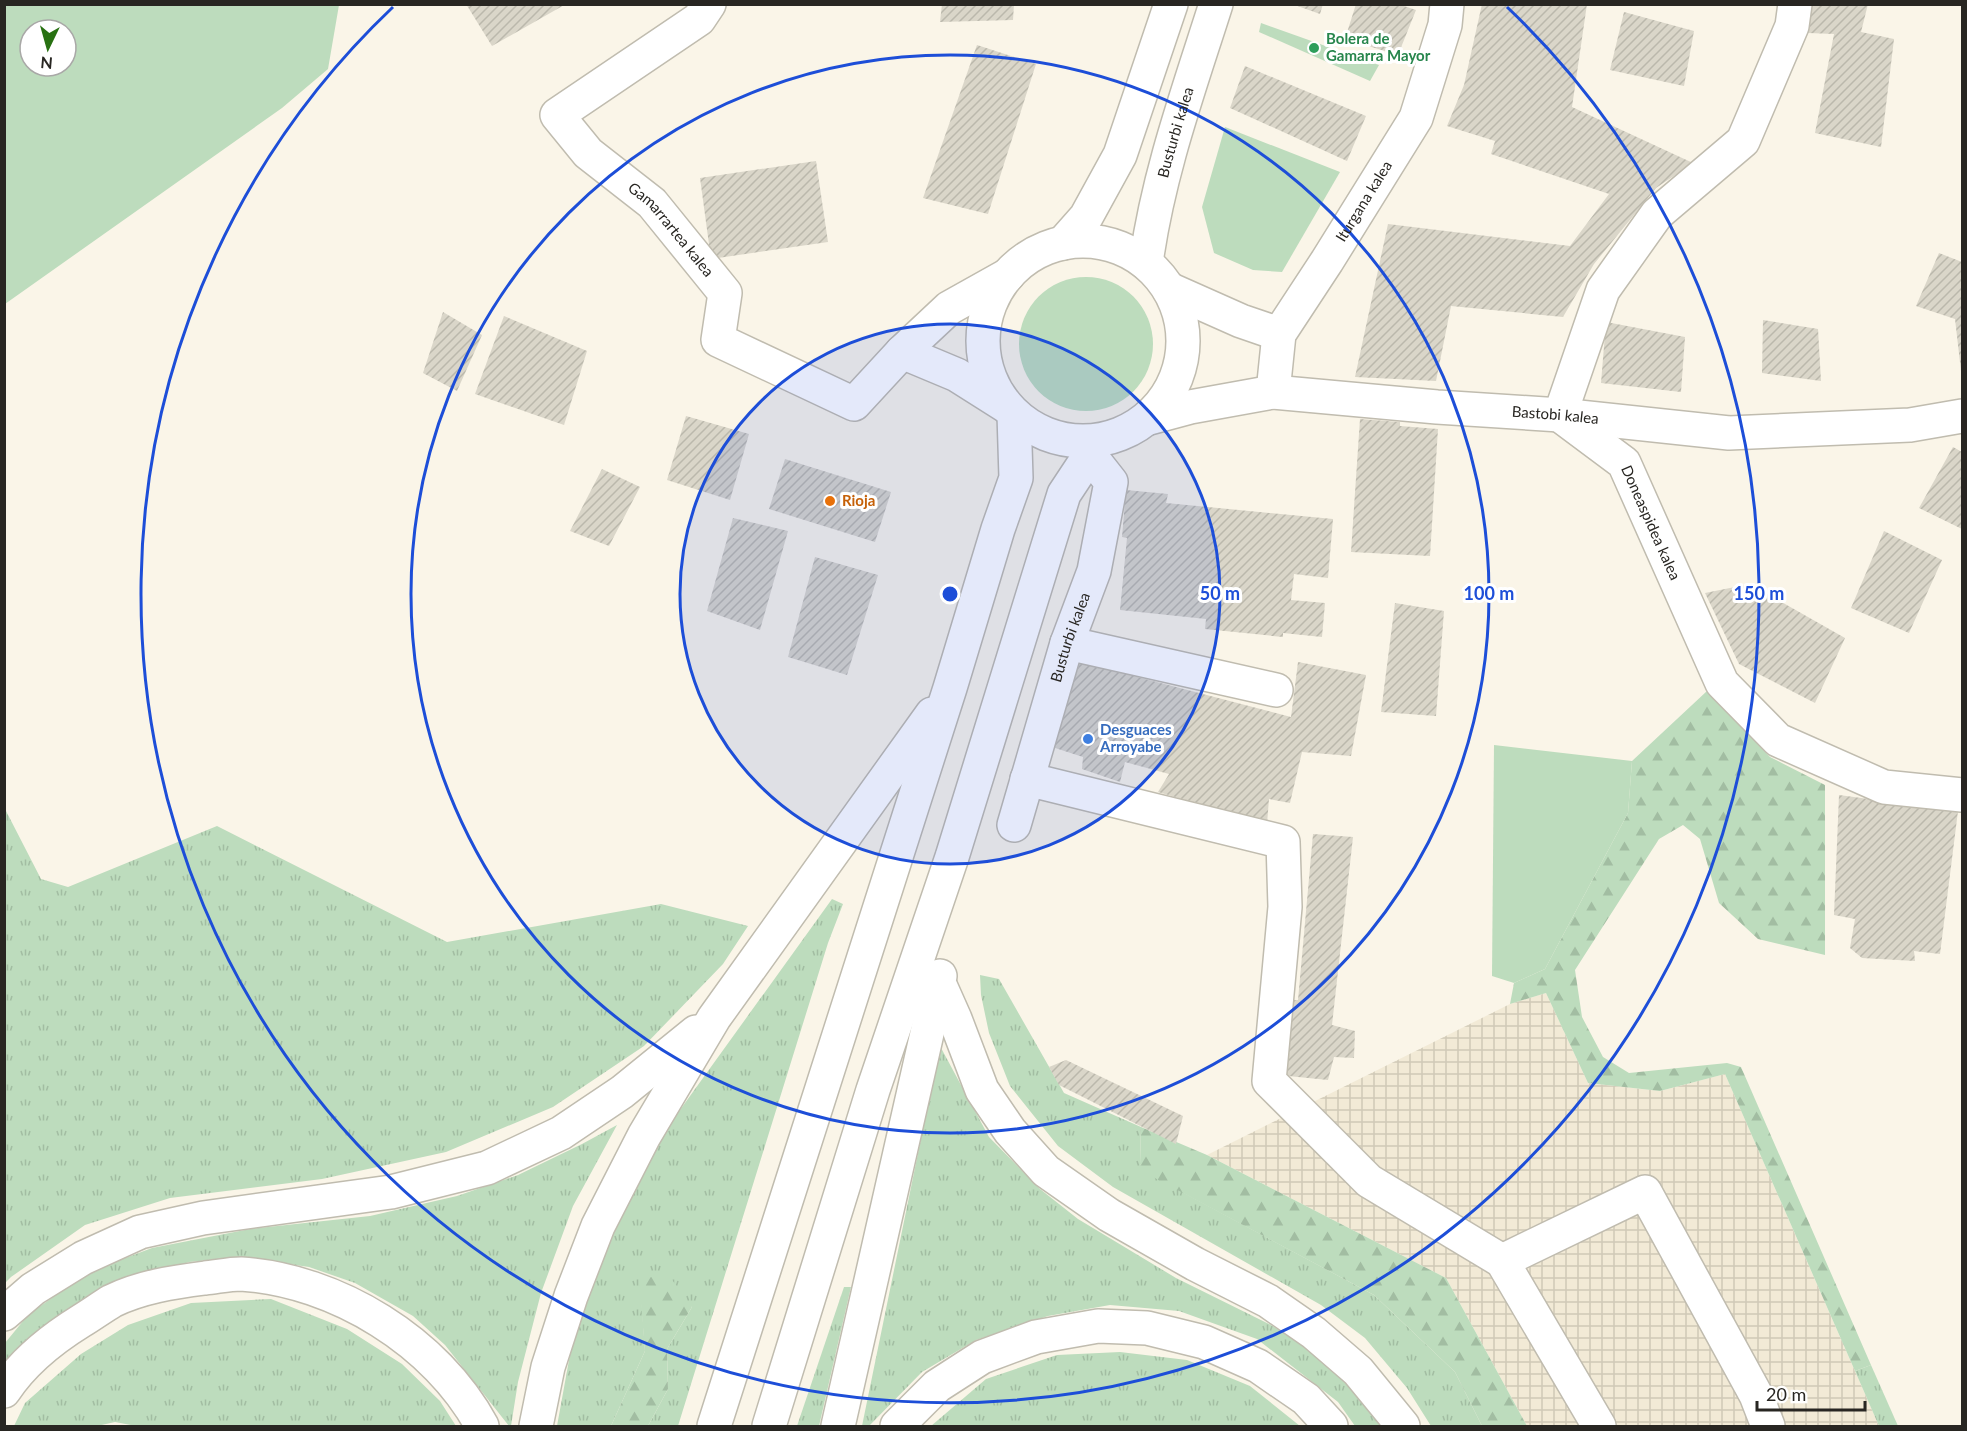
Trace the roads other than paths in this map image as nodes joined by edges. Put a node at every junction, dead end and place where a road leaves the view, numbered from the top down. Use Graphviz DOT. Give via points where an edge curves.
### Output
graph roads {
  1 [pos="709,4"];
  2 [pos="1171,4"];
  3 [pos="1216,4"];
  4 [pos="1447,4"];
  5 [pos="1795,4"];
  6 [pos="1063,243"];
  7 [pos="1146,263"];
  8 [pos="1008,275"];
  9 [pos="1169,289"];
  10 [pos="1279,334"];
  11 [pos="902,352"];
  12 [pos="1273,392"];
  13 [pos="1010,410"];
  14 [pos="1560,414"];
  15 [pos="1962,416"];
  16 [pos="1149,418"];
  17 [pos="1094,447"];
  18 [pos="1067,643"];
  19 [pos="950,688"];
  20 [pos="1276,690"];
  21 [pos="1027,779"];
  22 [pos="1962,795"];
  23 [pos="1014,825"];
  24 [pos="952,857"];
  25 [pos="939,983"];
  26 [pos="714,1018"];
  27 [pos="1502,1262"];
  28 [pos="4,1314"];
  29 [pos="4,1391"];
  30 [pos="482,1426"];
  31 [pos="536,1426"];
  32 [pos="714,1426"];
  33 [pos="769,1426"];
  34 [pos="838,1426"];
  35 [pos="897,1426"];
  36 [pos="1331,1426"];
  37 [pos="1402,1426"];
  38 [pos="1599,1426"];
  39 [pos="1768,1426"];
  1 -- 11 [label="main road, Gamarrartea kalea" via="699,19 557,115 588,153 652,203 725,293 718,340 854,404"];
  2 -- 6 [label="main road" via="1120,155 1086,217"];
  3 -- 7 [label="main road, Busturbi kalea" via="1176,131 1152,222"];
  4 -- 10 [label="main road, Iturgana kalea" via="1445,25 1416,117"];
  5 -- 14 [label="main road" via="1792,26 1743,141 1657,214 1603,290"];
  6 -- 7 [label="main road" via="1092,241 1121,248"];
  6 -- 8 [label="main road" via="1042,250"];
  7 -- 9 [label="main road"];
  8 -- 11 [label="main road, Gamarrartea kalea" via="949,308"];
  8 -- 13 [label="main road" via="989,305 983,340 988,375"];
  9 -- 10 [label="main road"];
  9 -- 16 [label="main road" via="1182,322 1183,357 1171,391"];
  10 -- 12 [label="main road, Iturgana kalea"];
  11 -- 13 [label="main road" via="957,375"];
  12 -- 14 [label="main road, Bastobi kalea"];
  12 -- 16 [label="main road, Bastobi kalea"];
  13 -- 17 [label="main road" via="1032,428 1053,438"];
  13 -- 19 [label="main road" via="1017,478"];
  14 -- 15 [label="main road, Bastobi kalea" via="1729,433 1910,425"];
  14 -- 22 [label="main road, Doneaspidea kalea" via="1624,463 1722,683 1778,740 1884,787"];
  16 -- 17 [label="main road"];
  17 -- 18 [label="main road, Busturbi kalea" via="1111,482 1094,571"];
  17 -- 24 [label="main road" via="1064,494"];
  18 -- 20 [label="main road"];
  18 -- 21 [label="main road, Busturbi kalea"];
  19 -- 26 [label="main road"];
  19 -- 32 [label="main road"];
  21 -- 23 [label="main road, Busturbi kalea"];
  21 -- 27 [label="main road" via="1283,842 1285,907 1269,1081 1369,1181"];
  24 -- 25 [label="main road"];
  24 -- 33 [label="main road" via="873,1090"];
  25 -- 34 [label="main road"];
  25 -- 37 [label="main road" via="982,1090 1010,1131 1046,1171 1109,1215 1268,1301 1314,1333 1358,1371"];
  26 -- 28 [label="main road" via="622,1092 561,1133 486,1168 391,1192 203,1218 140,1233 83,1258 33,1289"];
  26 -- 31 [label="main road" via="644,1136 598,1226 548,1367"];
  27 -- 38 [label="main road"];
  27 -- 39 [label="main road" via="1645,1192 1756,1395"];
  29 -- 30 [label="main road" via="41,1350 112,1302 149,1287 239,1274 288,1281 368,1312 411,1342 443,1373"];
  35 -- 36 [label="main road" via="937,1386 982,1357 1036,1337 1098,1326 1147,1328 1204,1342 1258,1366 1306,1400"];
}
